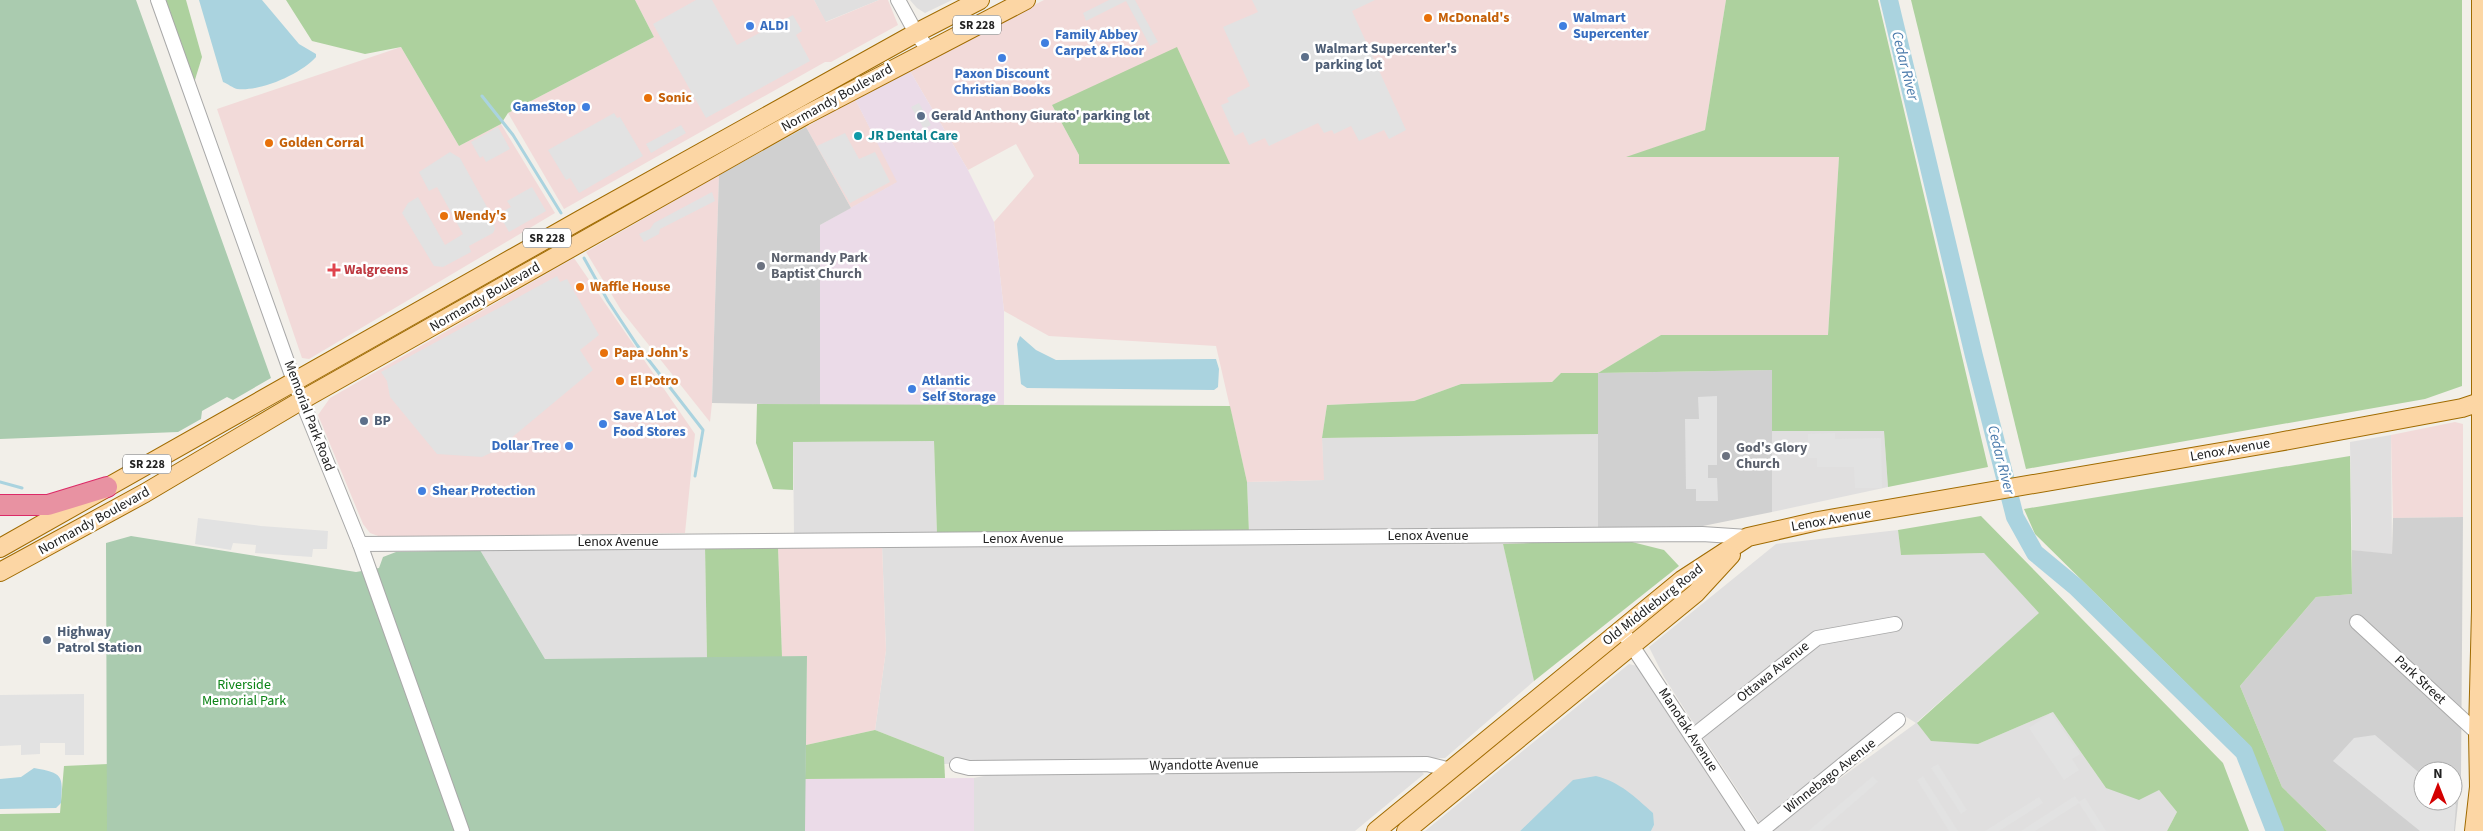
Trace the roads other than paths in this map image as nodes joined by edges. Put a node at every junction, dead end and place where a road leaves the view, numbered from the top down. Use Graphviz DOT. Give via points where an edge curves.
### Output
graph roads {
  1 [pos="158,0"];
  2 [pos="898,0"];
  3 [pos="980,0"];
  4 [pos="1026,0"];
  5 [pos="2481,0"];
  6 [pos="916,33"];
  7 [pos="928,49"];
  8 [pos="294,381"];
  9 [pos="302,400"];
  10 [pos="2482,401"];
  11 [pos="107,487"];
  12 [pos="7,506"];
  13 [pos="28,532"];
  14 [pos="1748,537"];
  15 [pos="360,544"];
  16 [pos="0,548"];
  17 [pos="25,559"];
  18 [pos="0,572"];
  19 [pos="2357,622"];
  20 [pos="1895,624"];
  21 [pos="1621,629"];
  22 [pos="1633,645"];
  23 [pos="1898,720"];
  24 [pos="2480,736"];
  25 [pos="1692,737"];
  26 [pos="957,765"];
  27 [pos="1451,770"];
  28 [pos="1472,777"];
  29 [pos="462,831"];
  30 [pos="1376,831"];
  31 [pos="1406,831"];
  32 [pos="1754,831"];
  33 [pos="1761,831"];
  34 [pos="2474,831"];
  1 -- 8 [label="street, Memorial Park Road"];
  2 -- 6 [label="street"];
  3 -- 6 [label="main road, Normandy Boulevard / SR 228"];
  4 -- 7 [label="main road, Normandy Boulevard / SR 228"];
  5 -- 10 [label="main road"];
  6 -- 7 [label="street"];
  6 -- 8 [label="main road, Normandy Boulevard / SR 228"];
  7 -- 9 [label="main road, Normandy Boulevard / SR 228"];
  8 -- 9 [label="street, Memorial Park Road"];
  8 -- 11 [label="main road, Normandy Boulevard / SR 228"];
  9 -- 15 [label="street, Memorial Park Road"];
  9 -- 17 [label="main road, Normandy Boulevard / SR 228"];
  10 -- 14 [label="main road, Lenox Avenue" via="2273,443 1818,521"];
  10 -- 24 [label="main road"];
  11 -- 12 [label="highway" via="48,505"];
  11 -- 13 [label="main road, Normandy Boulevard / SR 228"];
  12 -- 13 [label="main road" via="26,521"];
  13 -- 16 [label="main road, Normandy Boulevard / SR 228"];
  13 -- 17 [label="main road"];
  14 -- 15 [label="street, Lenox Avenue" via="1702,534"];
  14 -- 21 [label="main road, Old Middleburg Road" via="1682,580"];
  14 -- 22 [label="main road, Old Middleburg Road" via="1696,594"];
  15 -- 29 [label="street, Memorial Park Road"];
  17 -- 18 [label="main road, Normandy Boulevard / SR 228"];
  19 -- 24 [label="street, Park Street"];
  20 -- 25 [label="street, Ottawa Avenue" via="1817,638"];
  21 -- 22 [label="street, Manotak Avenue"];
  21 -- 27 [label="main road, Old Middleburg Road"];
  22 -- 25 [label="street, Manotak Avenue"];
  22 -- 28 [label="main road, Old Middleburg Road"];
  23 -- 33 [label="street, Winnebago Avenue"];
  24 -- 34 [label="main road"];
  25 -- 32 [label="street, Manotak Avenue"];
  26 -- 27 [label="street, Wyandotte Avenue" via="969,768 1418,764"];
  27 -- 28 [label="main road"];
  27 -- 30 [label="main road, Old Middleburg Road"];
  28 -- 31 [label="main road, Old Middleburg Road"];
}
